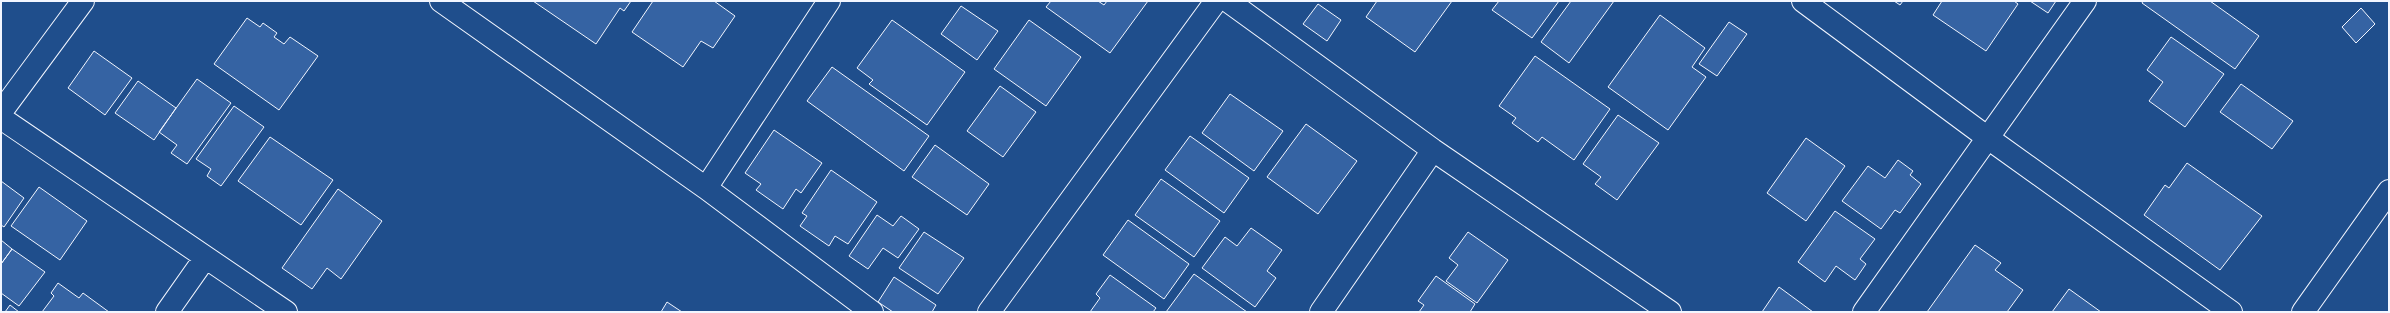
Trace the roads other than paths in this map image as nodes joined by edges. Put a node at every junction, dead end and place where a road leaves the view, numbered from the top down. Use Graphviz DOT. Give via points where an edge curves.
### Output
graph roads {
  1 [pos="83,1"];
  2 [pos="441,1"];
  3 [pos="829,1"];
  4 [pos="1216,1"];
  5 [pos="1228,1"];
  6 [pos="1803,1"];
  7 [pos="2085,1"];
  8 [pos="1,112"];
  9 [pos="1,118"];
  10 [pos="1988,138"];
  11 [pos="1433,150"];
  12 [pos="706,188"];
  13 [pos="2389,191"];
  14 [pos="206,258"];
  15 [pos="167,312"];
  16 [pos="286,312"];
  17 [pos="872,312"];
  18 [pos="989,312"];
  19 [pos="1321,312"];
  20 [pos="1670,312"];
  21 [pos="1864,312"];
  22 [pos="2231,312"];
  23 [pos="2303,312"];
  1 -- 8 [label="street"];
  2 -- 12 [label="street"];
  3 -- 12 [label="street"];
  4 -- 18 [label="street"];
  5 -- 11 [label="street"];
  6 -- 10 [label="street"];
  7 -- 10 [label="street"];
  9 -- 14 [label="street"];
  10 -- 21 [label="street"];
  10 -- 22 [label="street"];
  11 -- 19 [label="street"];
  11 -- 20 [label="street"];
  12 -- 17 [label="street"];
  13 -- 23 [label="street"];
  14 -- 15 [label="street"];
  14 -- 16 [label="street"];
}
